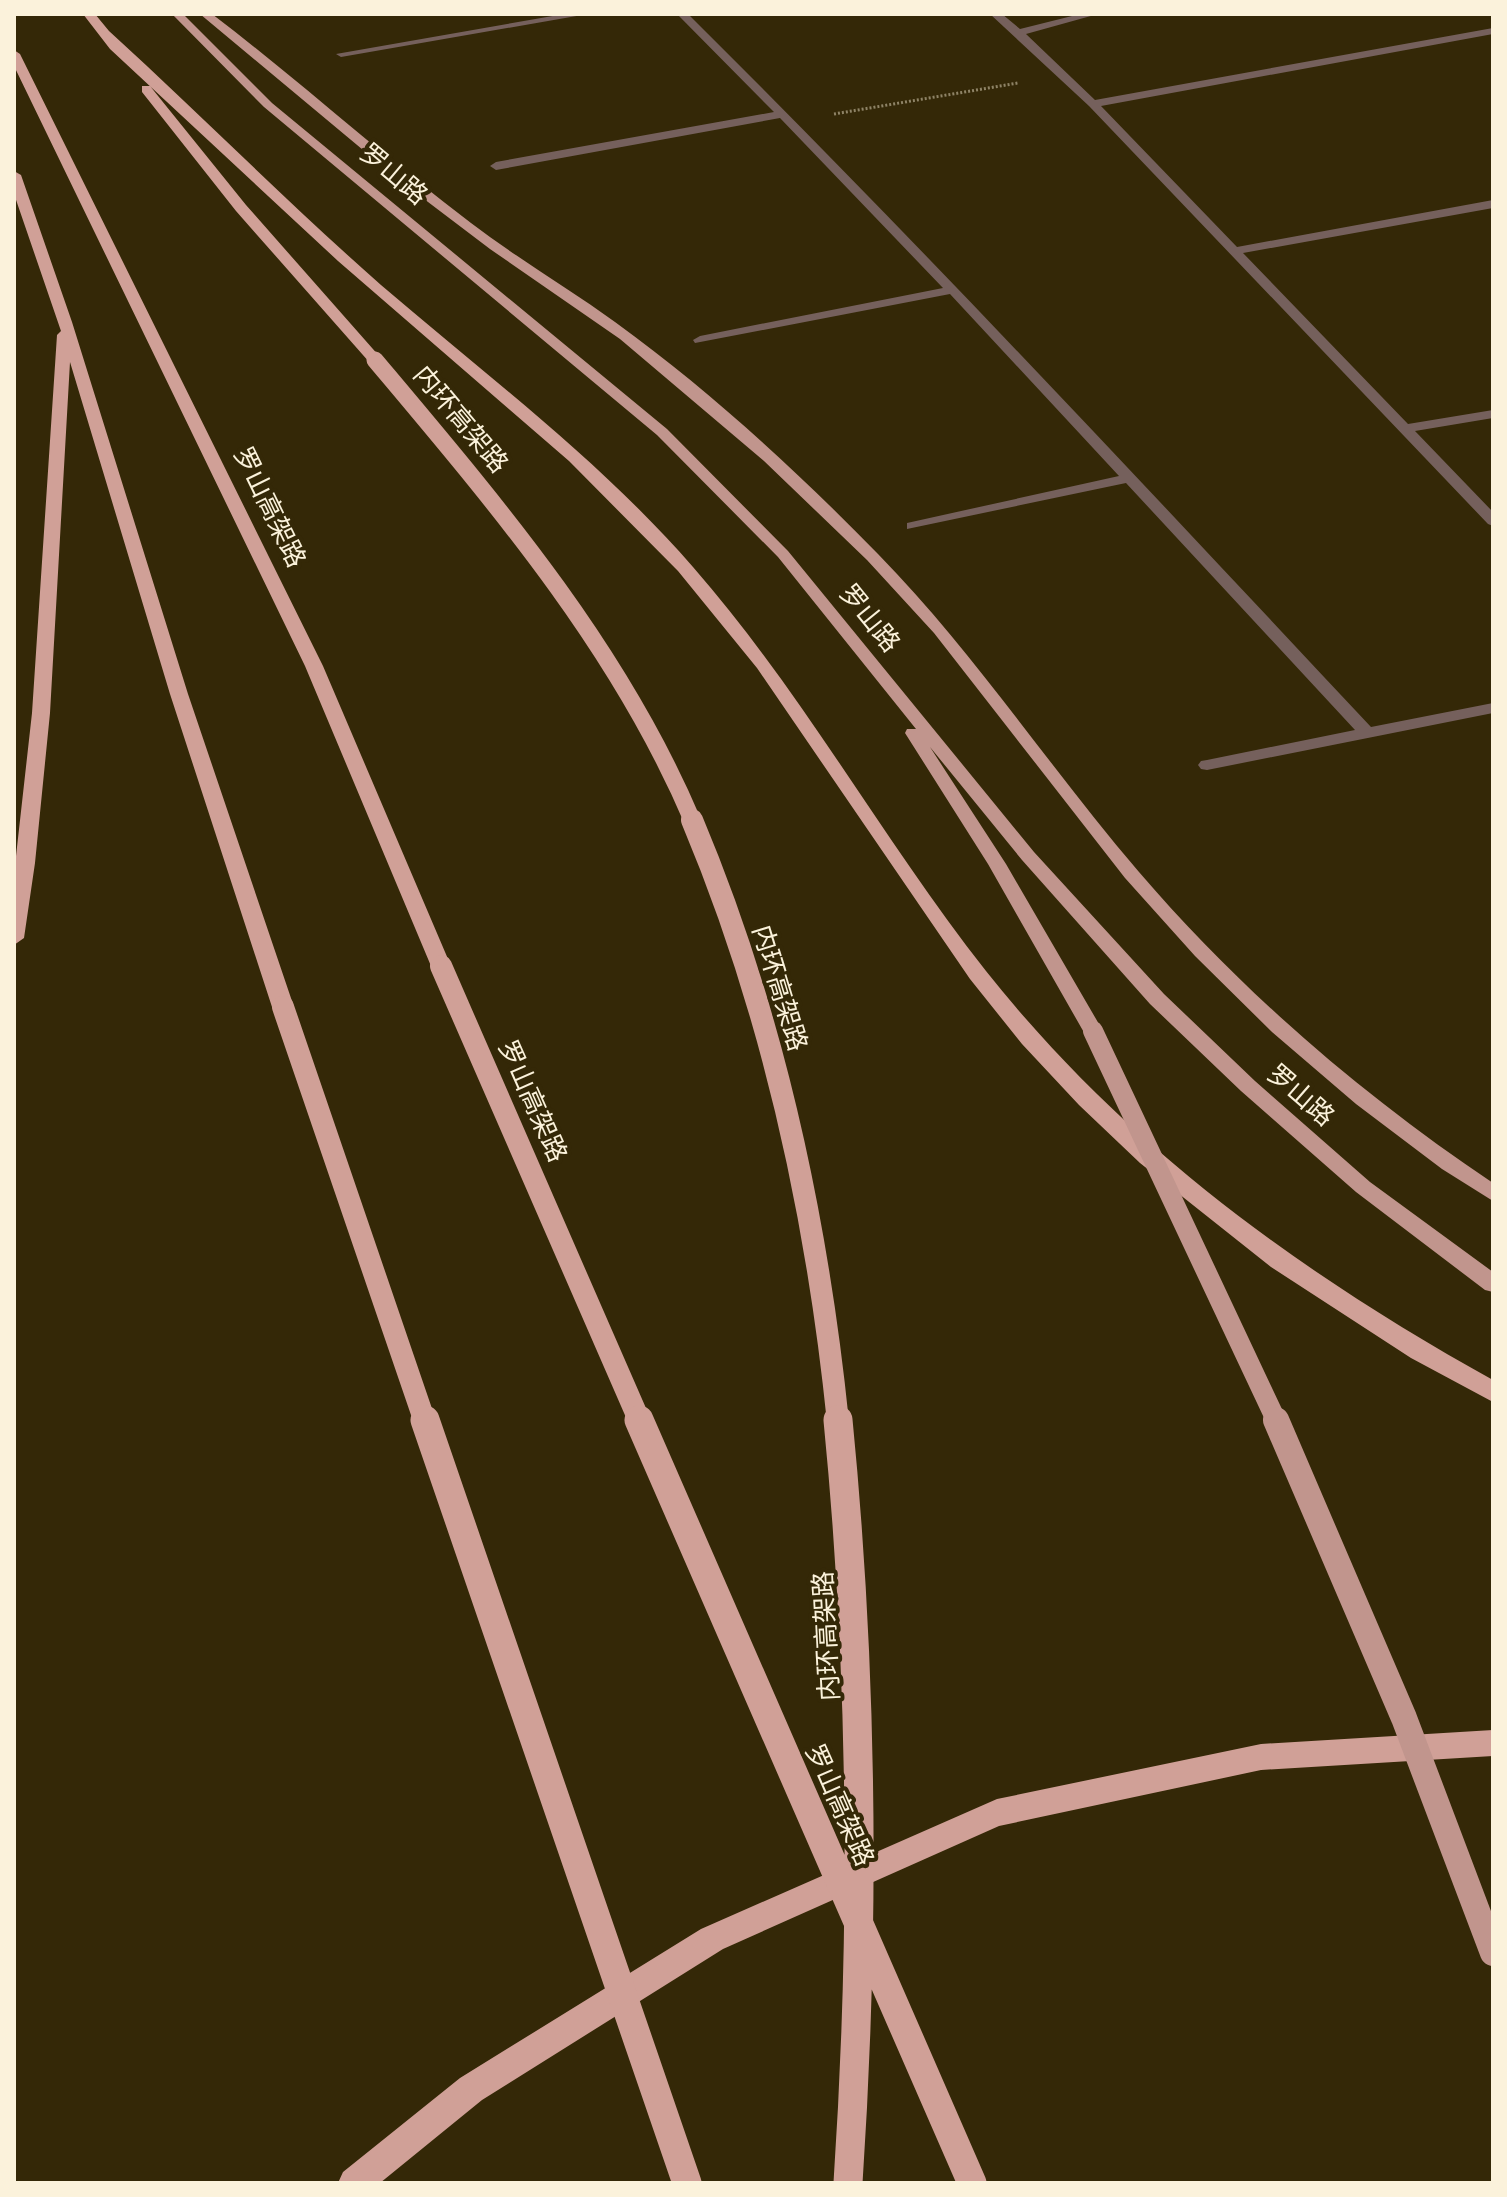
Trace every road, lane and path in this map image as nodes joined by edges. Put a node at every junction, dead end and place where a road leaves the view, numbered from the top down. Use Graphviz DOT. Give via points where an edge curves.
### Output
graph roads {
  1 [pos="89,14"];
  2 [pos="177,14"];
  3 [pos="205,14"];
  4 [pos="583,14"];
  5 [pos="682,14"];
  6 [pos="995,14"];
  7 [pos="1093,14"];
  8 [pos="1493,31"];
  9 [pos="1019,32"];
  10 [pos="105,34"];
  11 [pos="14,54"];
  12 [pos="341,54"];
  13 [pos="1062,78"];
  14 [pos="1093,104"];
  15 [pos="788,118"];
  16 [pos="496,166"];
  17 [pos="14,175"];
  18 [pos="1493,204"];
  19 [pos="1233,251"];
  20 [pos="952,290"];
  21 [pos="65,322"];
  22 [pos="700,340"];
  23 [pos="1493,414"];
  24 [pos="1404,429"];
  25 [pos="1128,478"];
  26 [pos="1493,521"];
  27 [pos="912,526"];
  28 [pos="861,653"];
  29 [pos="1493,708"];
  30 [pos="1367,733"];
  31 [pos="1207,765"];
  32 [pos="14,938"];
  33 [pos="1493,1193"];
  34 [pos="1493,1284"];
  35 [pos="1493,1392"];
  36 [pos="1493,1743"];
  37 [pos="1493,1953"];
  38 [pos="354,2183"];
  39 [pos="687,2183"];
  40 [pos="848,2183"];
  41 [pos="972,2183"];
  1 -- 10 [label="highway, 内环高架路"];
  2 -- 28 [label="main road, 罗山路" via="268,105 662,432 783,554"];
  3 -- 33 [label="main road" via="381,160 507,256 622,334 789,475 906,592 1185,934 1339,1078"];
  4 -- 12 [label="lane"];
  5 -- 15 [label="lane"];
  6 -- 9 [label="lane"];
  7 -- 9 [label="lane"];
  8 -- 14 [label="lane"];
  9 -- 13 [label="lane"];
  10 -- 35 [label="highway" via="276,198 576,460 686,568 752,650 981,979 1122,1134 1220,1217 1329,1296"];
  10 -- 40 [label="highway, 内环高架路, bridge" via="241,208 530,547 586,625 641,715 728,915 765,1027 796,1149 822,1285 842,1439 858,1711 857,2041"];
  11 -- 41 [label="highway, 罗山高架路, bridge" via="314,666"];
  13 -- 14 [label="lane"];
  13 -- 15 [label="path"];
  14 -- 19 [label="lane"];
  15 -- 16 [label="lane"];
  15 -- 20 [label="lane"];
  17 -- 21 [label="highway"];
  18 -- 19 [label="lane"];
  19 -- 24 [label="lane"];
  20 -- 22 [label="lane"];
  20 -- 25 [label="lane"];
  21 -- 32 [label="highway" via="37,770"];
  21 -- 39 [label="highway, bridge" via="179,694 283,1007"];
  23 -- 24 [label="lane"];
  24 -- 26 [label="lane"];
  25 -- 27 [label="lane"];
  25 -- 30 [label="lane"];
  28 -- 34 [label="main road, 罗山路" via="1028,856 1157,999 1363,1187"];
  28 -- 37 [label="main road, bridge" via="997,864 1093,1031 1150,1148 1385,1674"];
  29 -- 30 [label="lane"];
  30 -- 31 [label="lane"];
  36 -- 38 [label="highway" via="1261,1757 997,1813 712,1939 471,2089"];
}
